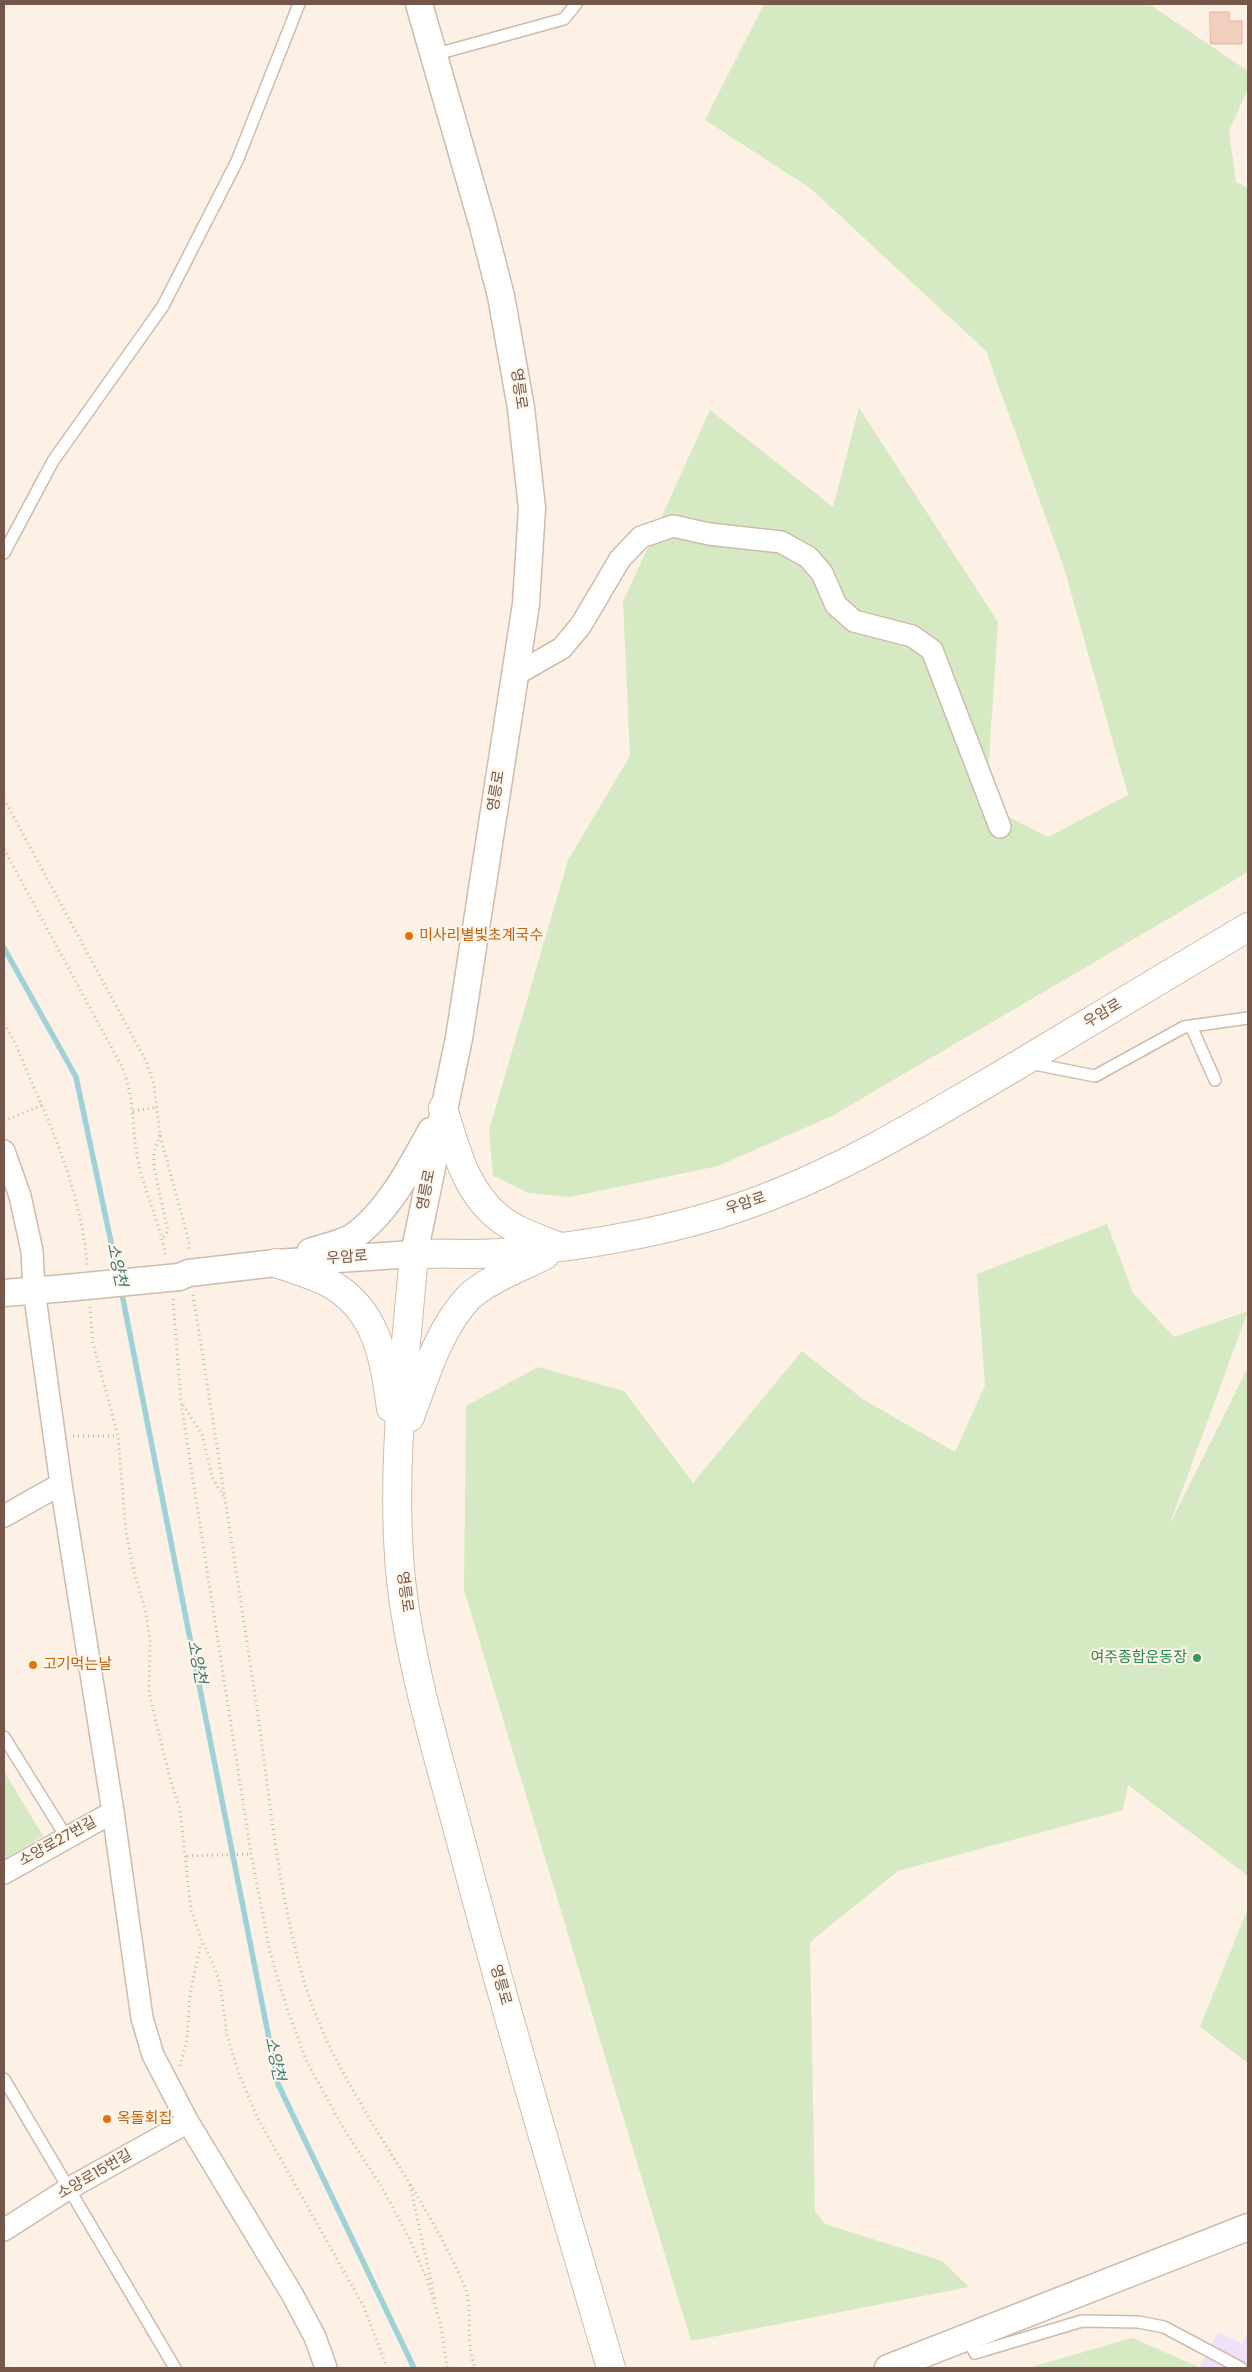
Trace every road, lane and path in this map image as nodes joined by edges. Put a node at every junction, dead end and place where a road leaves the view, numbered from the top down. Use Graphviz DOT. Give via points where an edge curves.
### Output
graph roads {
  1 [pos="299,4"];
  2 [pos="419,4"];
  3 [pos="576,4"];
  4 [pos="433,55"];
  5 [pos="4,553"];
  6 [pos="515,676"];
  7 [pos="4,799"];
  8 [pos="1000,827"];
  9 [pos="4,849"];
  10 [pos="1248,926"];
  11 [pos="1248,1018"];
  12 [pos="4,1024"];
  13 [pos="1191,1026"];
  14 [pos="1022,1062"];
  15 [pos="1215,1080"];
  16 [pos="42,1105"];
  17 [pos="158,1107"];
  18 [pos="443,1108"];
  19 [pos="133,1111"];
  20 [pos="4,1121"];
  21 [pos="160,1135"];
  22 [pos="4,1151"];
  23 [pos="163,1238"];
  24 [pos="560,1248"];
  25 [pos="414,1254"];
  26 [pos="276,1263"];
  27 [pos="87,1268"];
  28 [pos="177,1277"];
  29 [pos="34,1290"];
  30 [pos="4,1293"];
  31 [pos="90,1305"];
  32 [pos="182,1402"];
  33 [pos="54,1436"];
  34 [pos="118,1436"];
  35 [pos="397,1454"];
  36 [pos="61,1484"];
  37 [pos="226,1502"];
  38 [pos="4,1516"];
  39 [pos="4,1737"];
  40 [pos="113,1812"];
  41 [pos="67,1838"];
  42 [pos="250,1854"];
  43 [pos="187,1856"];
  44 [pos="4,1873"];
  45 [pos="202,1941"];
  46 [pos="4,2079"];
  47 [pos="168,2084"];
  48 [pos="188,2122"];
  49 [pos="409,2182"];
  50 [pos="68,2189"];
  51 [pos="1248,2227"];
  52 [pos="4,2230"];
  53 [pos="441,2326"];
  54 [pos="966,2336"];
  55 [pos="611,2366"];
  56 [pos="175,2368"];
  57 [pos="326,2368"];
  58 [pos="387,2368"];
  59 [pos="447,2368"];
  60 [pos="475,2368"];
  61 [pos="888,2368"];
  62 [pos="1241,2368"];
  1 -- 5 [label="lane" via="236,161 163,306 54,461"];
  2 -- 4 [label="street, 영릉로"];
  3 -- 4 [label="lane" via="564,19"];
  4 -- 6 [label="street, 영릉로" via="484,226 512,350 521,408 532,508 526,604"];
  6 -- 8 [label="street" via="562,648 581,625 620,559 641,537 674,526 709,534 781,542 808,557 822,573 836,605 854,621 912,636 932,650"];
  6 -- 18 [label="street, 영릉로" via="459,1038"];
  7 -- 17 [label="path" via="146,1061"];
  9 -- 19 [label="path" via="122,1067 130,1085"];
  10 -- 14 [label="main road, 우암로"];
  11 -- 13 [label="lane"];
  12 -- 16 [label="path"];
  13 -- 14 [label="lane" via="1095,1076"];
  13 -- 15 [label="lane"];
  14 -- 24 [label="main road, 우암로" via="895,1138 764,1199 617,1239"];
  16 -- 20 [label="path"];
  16 -- 27 [label="path" via="75,1191"];
  17 -- 19 [label="path"];
  17 -- 21 [label="path"];
  18 -- 24 [label="main road" via="459,1163 478,1194 498,1216 523,1232"];
  18 -- 25 [label="street, 영릉로"];
  18 -- 26 [label="street" via="402,1182 385,1205 353,1237"];
  19 -- 23 [label="path" via="139,1165"];
  21 -- 23 [label="path" via="154,1152 154,1167 168,1231"];
  21 -- 28 [label="path" via="190,1242"];
  22 -- 29 [label="street" via="20,1196 32,1251"];
  23 -- 28 [label="path"];
  24 -- 25 [label="main road, 우암로"];
  24 -- 35 [label="main road" via="469,1296 434,1352"];
  25 -- 26 [label="street, 우암로"];
  25 -- 35 [label="main road, 영릉로"];
  26 -- 28 [label="street, 우암로"];
  26 -- 35 [label="main road" via="328,1282 354,1302 373,1327 386,1375"];
  28 -- 29 [label="street, 우암로, bridge"];
  28 -- 32 [label="path"];
  28 -- 37 [label="path"];
  29 -- 30 [label="street"];
  29 -- 33 [label="street"];
  31 -- 34 [label="path" via="93,1343"];
  32 -- 37 [label="path" via="202,1434 212,1477"];
  32 -- 42 [label="path"];
  33 -- 34 [label="path"];
  33 -- 36 [label="street"];
  34 -- 43 [label="path" via="126,1532 150,1641 149,1693 180,1809"];
  35 -- 55 [label="main road, 영릉로" via="396,1519 401,1583 415,1665 498,1982"];
  36 -- 38 [label="street"];
  36 -- 40 [label="street"];
  37 -- 49 [label="path" via="280,1865 304,1980 319,2023 343,2071"];
  39 -- 41 [label="lane"];
  40 -- 41 [label="street, 소양로27번길"];
  40 -- 47 [label="street" via="142,2018 153,2055"];
  41 -- 44 [label="street, 소양로27번길"];
  42 -- 43 [label="path"];
  42 -- 53 [label="path" via="270,1952 307,2062 408,2236 427,2279"];
  43 -- 45 [label="path" via="191,1910"];
  45 -- 47 [label="path" via="190,1994 182,2063"];
  45 -- 58 [label="path" via="220,1984 227,2036 239,2074 254,2108 364,2307"];
  46 -- 50 [label="lane"];
  47 -- 48 [label="street"];
  48 -- 50 [label="street, 소양로15번길"];
  48 -- 57 [label="street" via="292,2294 315,2337"];
  49 -- 53 [label="path"];
  49 -- 60 [label="path" via="435,2224 465,2288 470,2306 470,2348"];
  50 -- 52 [label="street, 소양로15번길"];
  50 -- 56 [label="lane"];
  51 -- 54 [label="street"];
  53 -- 59 [label="path"];
  54 -- 61 [label="street"];
  54 -- 62 [label="lane" via="975,2353 1082,2321 1138,2322 1172,2331"];
}
